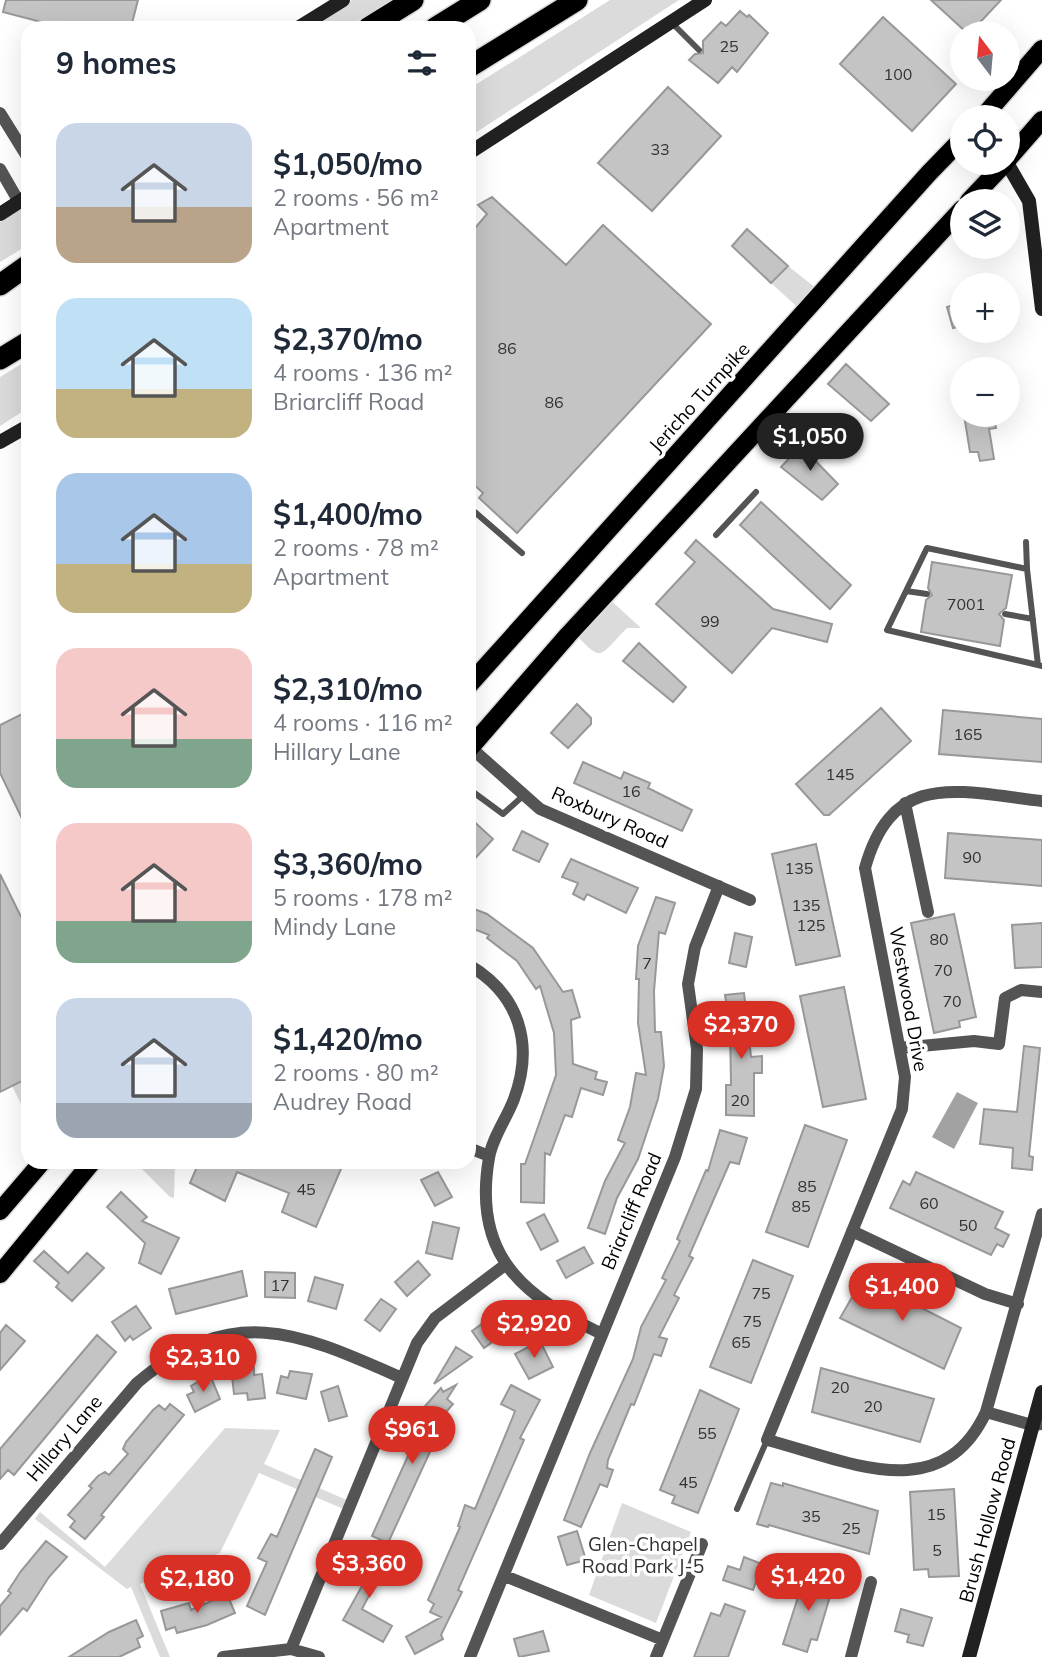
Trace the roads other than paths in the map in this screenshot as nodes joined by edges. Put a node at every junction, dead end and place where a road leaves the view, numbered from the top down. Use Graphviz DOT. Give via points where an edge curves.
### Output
graph roads {
  1 [pos="343,0"];
  2 [pos="413,0"];
  3 [pos="480,0"];
  4 [pos="577,0"];
  5 [pos="705,0"];
  6 [pos="309,21"];
  7 [pos="379,21"];
  8 [pos="446,21"];
  9 [pos="672,23"];
  10 [pos="1042,49"];
  11 [pos="699,50"];
  12 [pos="476,63"];
  13 [pos="994,105"];
  14 [pos="0,113"];
  15 [pos="1042,120"];
  16 [pos="1020,146"];
  17 [pos="21,147"];
  18 [pos="476,148"];
  19 [pos="950,152"];
  20 [pos="0,169"];
  21 [pos="994,175"];
  22 [pos="1016,175"];
  23 [pos="981,189"];
  24 [pos="21,195"];
  25 [pos="21,201"];
  26 [pos="1035,202"];
  27 [pos="0,214"];
  28 [pos="950,222"];
  29 [pos="21,270"];
  30 [pos="21,284"];
  31 [pos="0,285"];
  32 [pos="0,298"];
  33 [pos="1042,309"];
  34 [pos="21,346"];
  35 [pos="0,359"];
  36 [pos="21,430"];
  37 [pos="0,442"];
  38 [pos="756,492"];
  39 [pos="476,513"];
  40 [pos="716,535"];
  41 [pos="1026,542"];
  42 [pos="522,554"];
  43 [pos="1027,569"];
  44 [pos="906,591"];
  45 [pos="927,594"];
  46 [pos="1005,614"];
  47 [pos="1033,619"];
  48 [pos="1040,665"];
  49 [pos="476,677"];
  50 [pos="476,741"];
  51 [pos="476,753"];
  52 [pos="476,794"];
  53 [pos="524,795"];
  54 [pos="1042,801"];
  55 [pos="905,803"];
  56 [pos="719,886"];
  57 [pos="750,900"];
  58 [pos="928,912"];
  59 [pos="476,971"];
  60 [pos="1042,992"];
  61 [pos="900,1048"];
  62 [pos="476,1151"];
  63 [pos="489,1156"];
  64 [pos="36,1169"];
  65 [pos="86,1169"];
  66 [pos="0,1211"];
  67 [pos="1042,1214"];
  68 [pos="852,1231"];
  69 [pos="505,1265"];
  70 [pos="0,1274"];
  71 [pos="1018,1304"];
  72 [pos="602,1334"];
  73 [pos="402,1378"];
  74 [pos="1042,1392"];
  75 [pos="986,1412"];
  76 [pos="1037,1424"];
  77 [pos="767,1440"];
  78 [pos="737,1508"];
  79 [pos="0,1544"];
  80 [pos="702,1544"];
  81 [pos="505,1576"];
  82 [pos="871,1582"];
  83 [pos="663,1640"];
  84 [pos="291,1649"];
  85 [pos="223,1657"];
  86 [pos="319,1657"];
  87 [pos="470,1657"];
  88 [pos="656,1657"];
  89 [pos="851,1657"];
  90 [pos="969,1657"];
  1 -- 6 [label="main road"];
  2 -- 7 [label="highway"];
  3 -- 8 [label="highway"];
  4 -- 12 [label="highway"];
  5 -- 9 [label="main road"];
  9 -- 11 [label="lane"];
  9 -- 18 [label="main road"];
  10 -- 13 [label="main road"];
  14 -- 17 [label="street"];
  15 -- 16 [label="main road"];
  19 -- 49 [label="main road, Jericho Turnpike"];
  20 -- 24 [label="street"];
  21 -- 23 [label="main road"];
  22 -- 26 [label="main road"];
  25 -- 27 [label="main road"];
  26 -- 33 [label="main road"];
  28 -- 50 [label="main road" via="568,635"];
  29 -- 31 [label="highway"];
  30 -- 32 [label="highway"];
  34 -- 35 [label="highway"];
  36 -- 37 [label="main road"];
  38 -- 40 [label="lane"];
  39 -- 42 [label="lane"];
  41 -- 43 [label="lane"];
  43 -- 44 [label="lane" via="927,548"];
  43 -- 47 [label="lane"];
  44 -- 45 [label="lane"];
  44 -- 48 [label="lane" via="887,630"];
  46 -- 47 [label="lane"];
  47 -- 48 [label="lane"];
  51 -- 53 [label="street, Roxbury Road"];
  52 -- 53 [label="lane" via="503,814"];
  53 -- 56 [label="street, Roxbury Road" via="540,809"];
  54 -- 55 [label="street, Westwood Drive" via="954,792 920,795"];
  55 -- 58 [label="street, Westwood Drive"];
  55 -- 61 [label="street, Westwood Drive" via="894,809 873,838 864,868"];
  56 -- 57 [label="street, Roxbury Road"];
  56 -- 72 [label="street, Briarcliff Road" via="695,947 688,984 697,1049 693,1107"];
  59 -- 63 [label="street" via="501,991 513,1009 524,1053 514,1100"];
  60 -- 61 [label="street" via="1021,990 1005,998 999,1044 974,1041"];
  61 -- 68 [label="street, Westwood Drive" via="905,1077 902,1109"];
  62 -- 63 [label="street"];
  63 -- 69 [label="street" via="486,1208"];
  64 -- 66 [label="main road"];
  65 -- 70 [label="main road"];
  67 -- 71 [label="street"];
  68 -- 71 [label="street" via="976,1290"];
  68 -- 77 [label="street, Westwood Drive"];
  69 -- 72 [label="street" via="537,1298"];
  69 -- 73 [label="street" via="435,1318 417,1343"];
  71 -- 75 [label="street"];
  72 -- 81 [label="street, Briarcliff Road"];
  73 -- 79 [label="street, Hillary Lane" via="300,1337 243,1333 205,1341 180,1352 137,1383"];
  73 -- 84 [label="street"];
  74 -- 76 [label="main road, Brush Hollow Road"];
  75 -- 76 [label="street"];
  75 -- 77 [label="street" via="977,1432 959,1452 933,1467 901,1473"];
  76 -- 90 [label="main road, Brush Hollow Road"];
  77 -- 78 [label="lane"];
  80 -- 83 [label="street"];
  81 -- 83 [label="street"];
  81 -- 87 [label="street, Briarcliff Road"];
  82 -- 89 [label="street"];
  83 -- 88 [label="street"];
  84 -- 85 [label="street"];
  84 -- 86 [label="street"];
}
